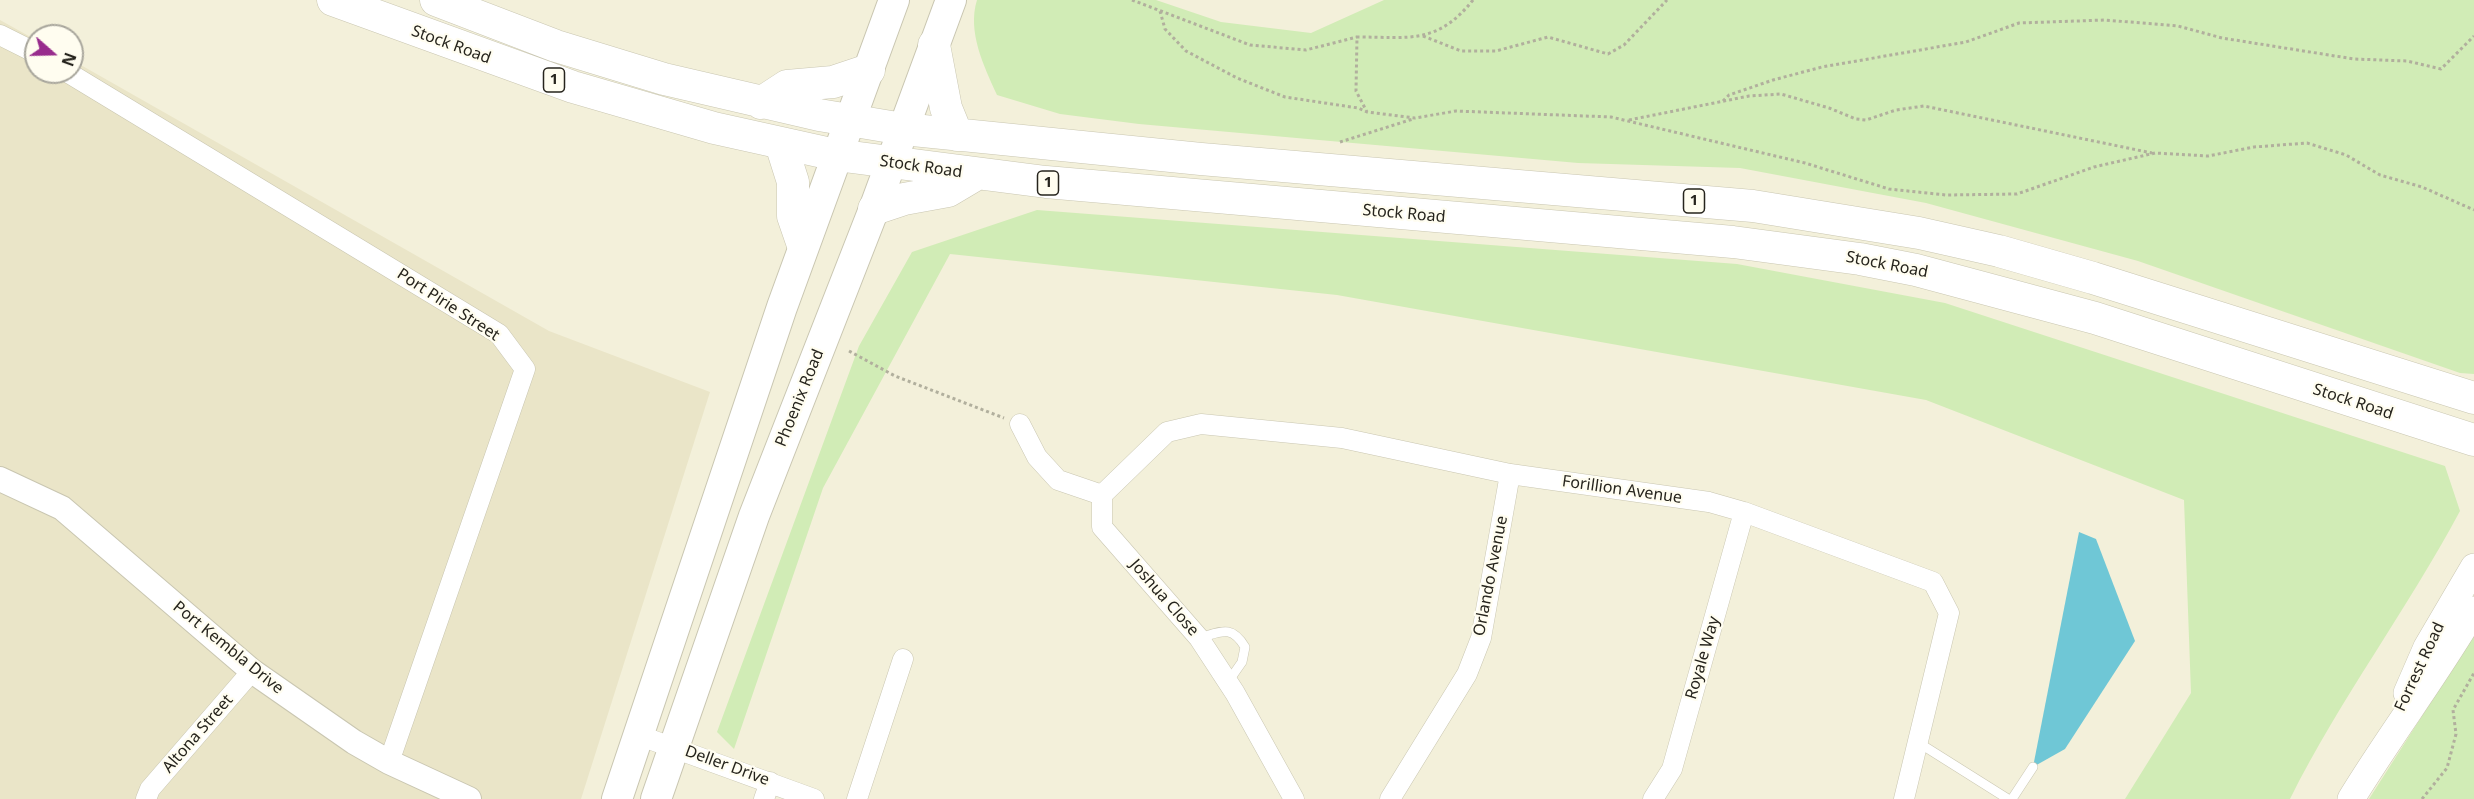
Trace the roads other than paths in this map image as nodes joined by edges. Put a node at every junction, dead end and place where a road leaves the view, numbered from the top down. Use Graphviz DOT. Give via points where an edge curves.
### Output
graph roads {
  1 [pos="333,0"];
  2 [pos="436,0"];
  3 [pos="894,0"];
  4 [pos="951,0"];
  5 [pos="0,35"];
  6 [pos="934,45"];
  7 [pos="24,47"];
  8 [pos="869,69"];
  9 [pos="84,82"];
  10 [pos="761,104"];
  11 [pos="850,120"];
  12 [pos="903,129"];
  13 [pos="957,135"];
  14 [pos="781,144"];
  15 [pos="836,155"];
  16 [pos="890,163"];
  17 [pos="975,175"];
  18 [pos="874,209"];
  19 [pos="803,245"];
  20 [pos="2474,398"];
  21 [pos="1020,424"];
  22 [pos="2474,440"];
  23 [pos="1510,474"];
  24 [pos="0,479"];
  25 [pos="1102,495"];
  26 [pos="1744,512"];
  27 [pos="2474,567"];
  28 [pos="2474,610"];
  29 [pos="1199,638"];
  30 [pos="903,659"];
  31 [pos="252,671"];
  32 [pos="1228,683"];
  33 [pos="638,735"];
  34 [pos="2388,738"];
  35 [pos="1919,743"];
  36 [pos="675,747"];
  37 [pos="389,762"];
  38 [pos="2033,767"];
  39 [pos="767,790"];
  40 [pos="146,799"];
  41 [pos="469,799"];
  42 [pos="617,799"];
  43 [pos="656,799"];
  44 [pos="814,799"];
  45 [pos="857,799"];
  46 [pos="1294,799"];
  47 [pos="1390,799"];
  48 [pos="1653,799"];
  49 [pos="1904,799"];
  50 [pos="2010,799"];
  51 [pos="2351,799"];
  1 -- 14 [label="highway, Stock Road / 1" via="573,87"];
  2 -- 10 [label="highway, 1" via="606,63"];
  3 -- 8 [label="main road"];
  4 -- 6 [label="main road, Phoenix Road"];
  5 -- 7 [label="street"];
  6 -- 12 [label="main road, Phoenix Road"];
  6 -- 13 [label="highway" via="946,108"];
  8 -- 10 [label="highway" via="833,82 787,86"];
  8 -- 11 [label="main road"];
  9 -- 37 [label="street, Port Pirie Street" via="498,333 525,369"];
  10 -- 11 [label="highway, 1"];
  11 -- 12 [label="highway, 1"];
  11 -- 15 [label="main road"];
  12 -- 13 [label="highway, 1"];
  12 -- 16 [label="main road, Phoenix Road"];
  13 -- 20 [label="highway, 1" via="1720,203 1840,219 1999,251"];
  14 -- 15 [label="highway, Stock Road / 1"];
  14 -- 19 [label="highway" via="793,182 793,216"];
  15 -- 16 [label="highway, Stock Road / 1"];
  15 -- 19 [label="main road"];
  16 -- 17 [label="highway, Stock Road / 1"];
  16 -- 18 [label="main road, Phoenix Road"];
  17 -- 18 [label="highway" via="948,191"];
  17 -- 22 [label="highway, Stock Road / 1" via="1733,242 1860,259 1974,284 2096,318"];
  18 -- 36 [label="main road, Phoenix Road" via="754,516"];
  19 -- 33 [label="main road"];
  21 -- 25 [label="street" via="1037,457 1058,480"];
  23 -- 25 [label="street, Forillion Avenue" via="1342,438 1201,424 1167,432"];
  23 -- 26 [label="street, Forillion Avenue" via="1709,502"];
  23 -- 47 [label="street, Orlando Avenue" via="1481,638 1467,674"];
  24 -- 31 [label="street, Port Kembla Drive" via="62,508"];
  25 -- 29 [label="street, Joshua Close" via="1102,527"];
  26 -- 35 [label="street, Forillion Avenue" via="1933,582 1949,613"];
  26 -- 48 [label="street, Royale Way" via="1672,769"];
  27 -- 34 [label="main road, Forrest Road" via="2427,647"];
  28 -- 34 [label="main road, Forrest Road" via="2445,659"];
  29 -- 32 [label="street, Joshua Close"];
  29 -- 32 [label="lane" via="1227,630 1238,635 1245,647 1242,662"];
  30 -- 45 [label="street"];
  31 -- 37 [label="street, Port Kembla Drive"];
  31 -- 40 [label="street, Altona Street" via="150,789"];
  32 -- 46 [label="street, Joshua Close"];
  33 -- 36 [label="street, Deller Drive"];
  33 -- 42 [label="main road"];
  34 -- 51 [label="main road, Forrest Road"];
  35 -- 49 [label="street, Forillion Avenue"];
  35 -- 50 [label="lane"];
  36 -- 39 [label="street, Deller Drive"];
  36 -- 43 [label="main road, Phoenix Road"];
  37 -- 41 [label="street, Port Kembla Drive"];
  38 -- 50 [label="lane"];
  39 -- 44 [label="street, Deller Drive"];
}
